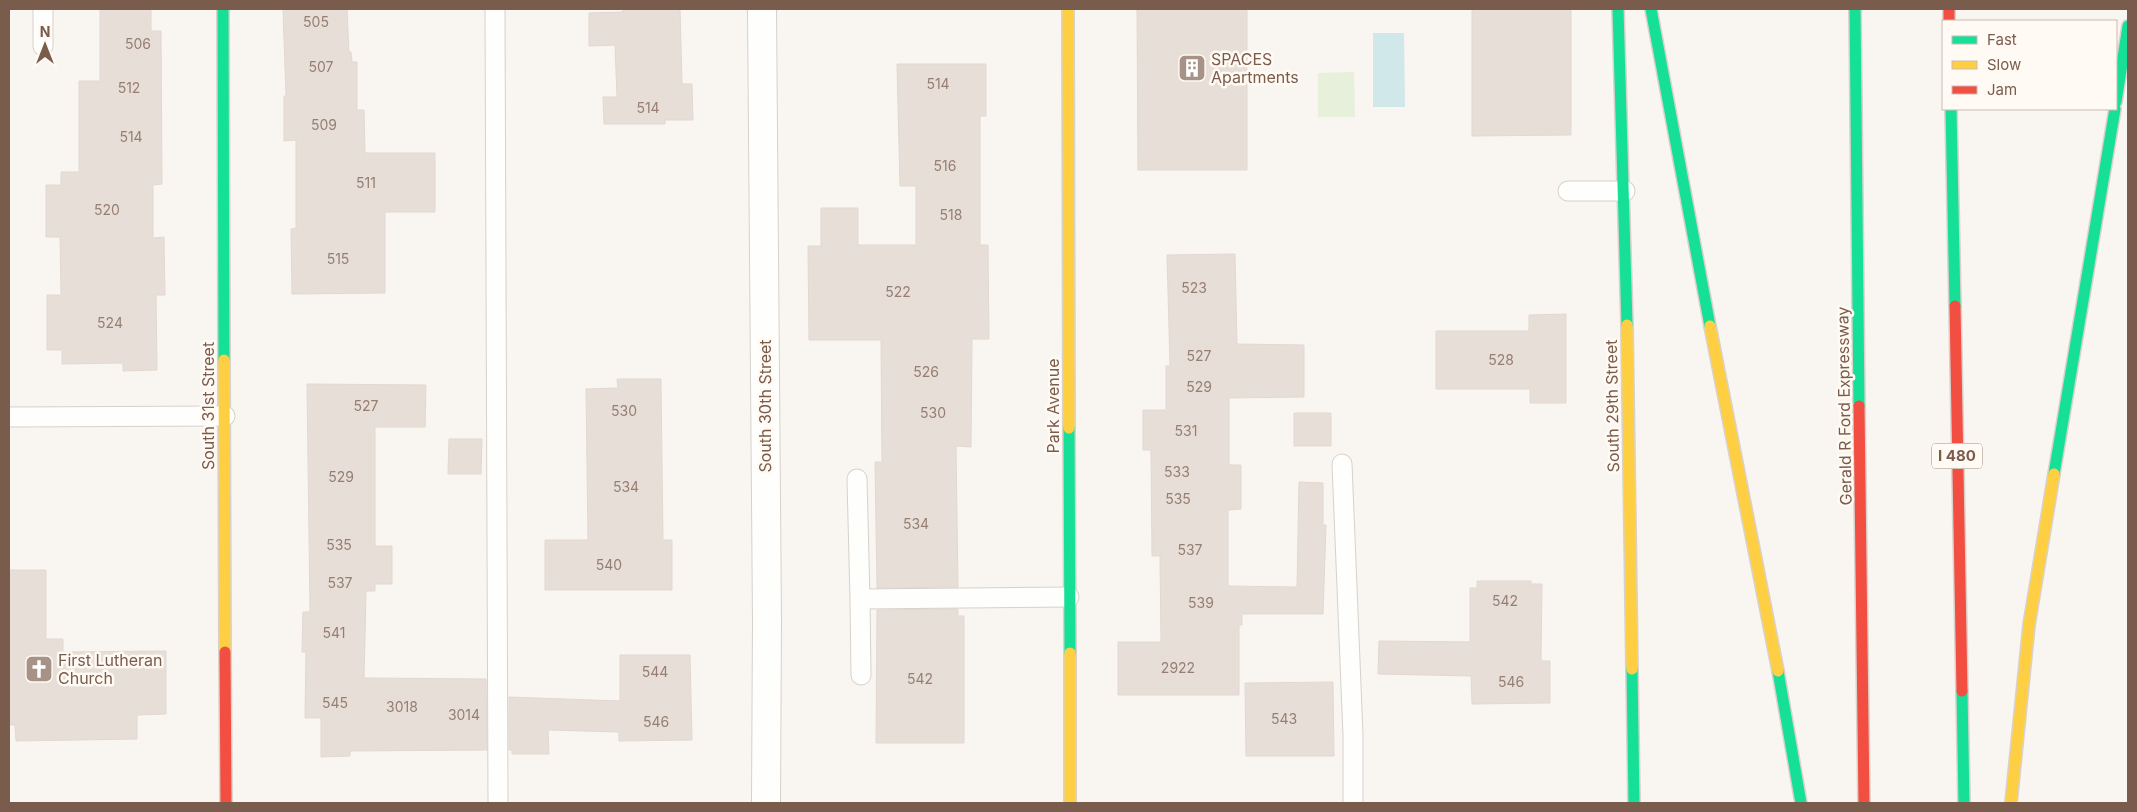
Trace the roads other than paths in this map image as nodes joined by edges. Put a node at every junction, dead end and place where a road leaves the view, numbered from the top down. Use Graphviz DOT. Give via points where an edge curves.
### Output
graph roads {
  1 [pos="43,9"];
  2 [pos="223,9"];
  3 [pos="496,9"];
  4 [pos="762,9"];
  5 [pos="1068,9"];
  6 [pos="1618,9"];
  7 [pos="1651,9"];
  8 [pos="1855,9"];
  9 [pos="2128,26"];
  10 [pos="43,46"];
  11 [pos="2117,96"];
  12 [pos="1951,110"];
  13 [pos="2115,110"];
  14 [pos="1568,191"];
  15 [pos="1625,191"];
  16 [pos="225,416"];
  17 [pos="9,417"];
  18 [pos="1342,464"];
  19 [pos="857,479"];
  20 [pos="1069,597"];
  21 [pos="860,600"];
  22 [pos="861,674"];
  23 [pos="226,803"];
  24 [pos="498,803"];
  25 [pos="766,803"];
  26 [pos="1070,803"];
  27 [pos="1353,803"];
  28 [pos="1634,803"];
  29 [pos="1801,803"];
  30 [pos="1864,803"];
  31 [pos="1964,803"];
  32 [pos="2011,803"];
  1 -- 10 [label="lane"];
  2 -- 16 [label="main road, South 31st Street"];
  3 -- 24 [label="lane"];
  4 -- 25 [label="street, South 30th Street"];
  5 -- 20 [label="main road, Park Avenue"];
  6 -- 15 [label="main road, South 29th Street"];
  7 -- 29 [label="main road"];
  8 -- 30 [label="main road, Gerald R Ford Expressway"];
  9 -- 11 [label="main road"];
  12 -- 31 [label="main road, I 480"];
  13 -- 32 [label="main road" via="2029,625"];
  14 -- 15 [label="lane"];
  15 -- 28 [label="main road, South 29th Street"];
  16 -- 17 [label="lane"];
  16 -- 23 [label="main road, South 31st Street"];
  18 -- 27 [label="lane"];
  19 -- 21 [label="lane"];
  20 -- 21 [label="lane"];
  20 -- 26 [label="main road, Park Avenue"];
  21 -- 22 [label="lane"];
}
